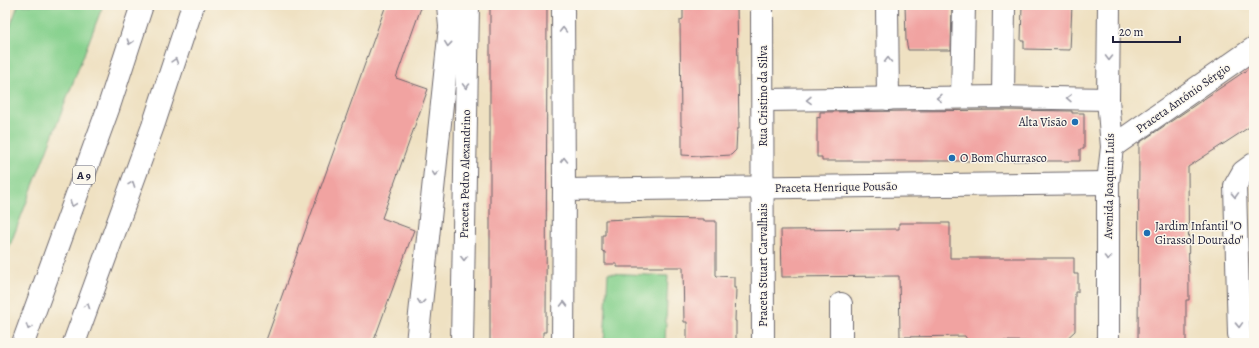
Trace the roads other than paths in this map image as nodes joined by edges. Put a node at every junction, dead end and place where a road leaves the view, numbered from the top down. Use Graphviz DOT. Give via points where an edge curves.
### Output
graph roads {
  1 [pos="142,5"];
  2 [pos="193,5"];
  3 [pos="448,5"];
  4 [pos="468,5"];
  5 [pos="563,5"];
  6 [pos="762,5"];
  7 [pos="887,5"];
  8 [pos="964,5"];
  9 [pos="1004,5"];
  10 [pos="1109,5"];
  11 [pos="1254,48"];
  12 [pos="962,97"];
  13 [pos="1003,97"];
  14 [pos="888,99"];
  15 [pos="1108,99"];
  16 [pos="762,100"];
  17 [pos="1112,147"];
  18 [pos="1254,164"];
  19 [pos="1108,183"];
  20 [pos="763,188"];
  21 [pos="564,190"];
  22 [pos="841,304"];
  23 [pos="23,343"];
  24 [pos="74,343"];
  25 [pos="417,343"];
  26 [pos="462,343"];
  27 [pos="563,343"];
  28 [pos="763,343"];
  29 [pos="841,343"];
  30 [pos="1108,343"];
  31 [pos="1242,343"];
  1 -- 23 [label="main road, A 9, one-way" via="108,109"];
  24 -- 2 [label="main road, one-way" via="153,126"];
  3 -- 25 [label="main road, one-way" via="450,27"];
  4 -- 26 [label="main road, Praceta Pedro Alexandrino, one-way"];
  21 -- 5 [label="main road, one-way"];
  6 -- 16 [label="main road, Rua Cristino da Silva"];
  14 -- 7 [label="main road, one-way"];
  8 -- 12 [label="main road"];
  9 -- 13 [label="main road"];
  10 -- 15 [label="main road, Avenida Joaquim Luís, one-way"];
  11 -- 17 [label="main road, Praceta António Sérgio"];
  12 -- 13 [label="main road"];
  12 -- 14 [label="main road, one-way"];
  15 -- 13 [label="main road, one-way"];
  14 -- 16 [label="main road, one-way"];
  15 -- 17 [label="main road, Avenida Joaquim Luís"];
  16 -- 20 [label="main road, Rua Cristino da Silva"];
  17 -- 19 [label="main road, Avenida Joaquim Luís"];
  18 -- 31 [label="main road, one-way" via="1243,172 1235,186 1239,334"];
  19 -- 20 [label="main road, Praceta Henrique Pousão"];
  19 -- 30 [label="main road, Avenida Joaquim Luís, one-way"];
  20 -- 21 [label="main road, Praceta Henrique Pousão"];
  20 -- 28 [label="main road, Praceta Stuart Carvalhais"];
  27 -- 21 [label="main road, one-way"];
  22 -- 29 [label="main road"];
}
